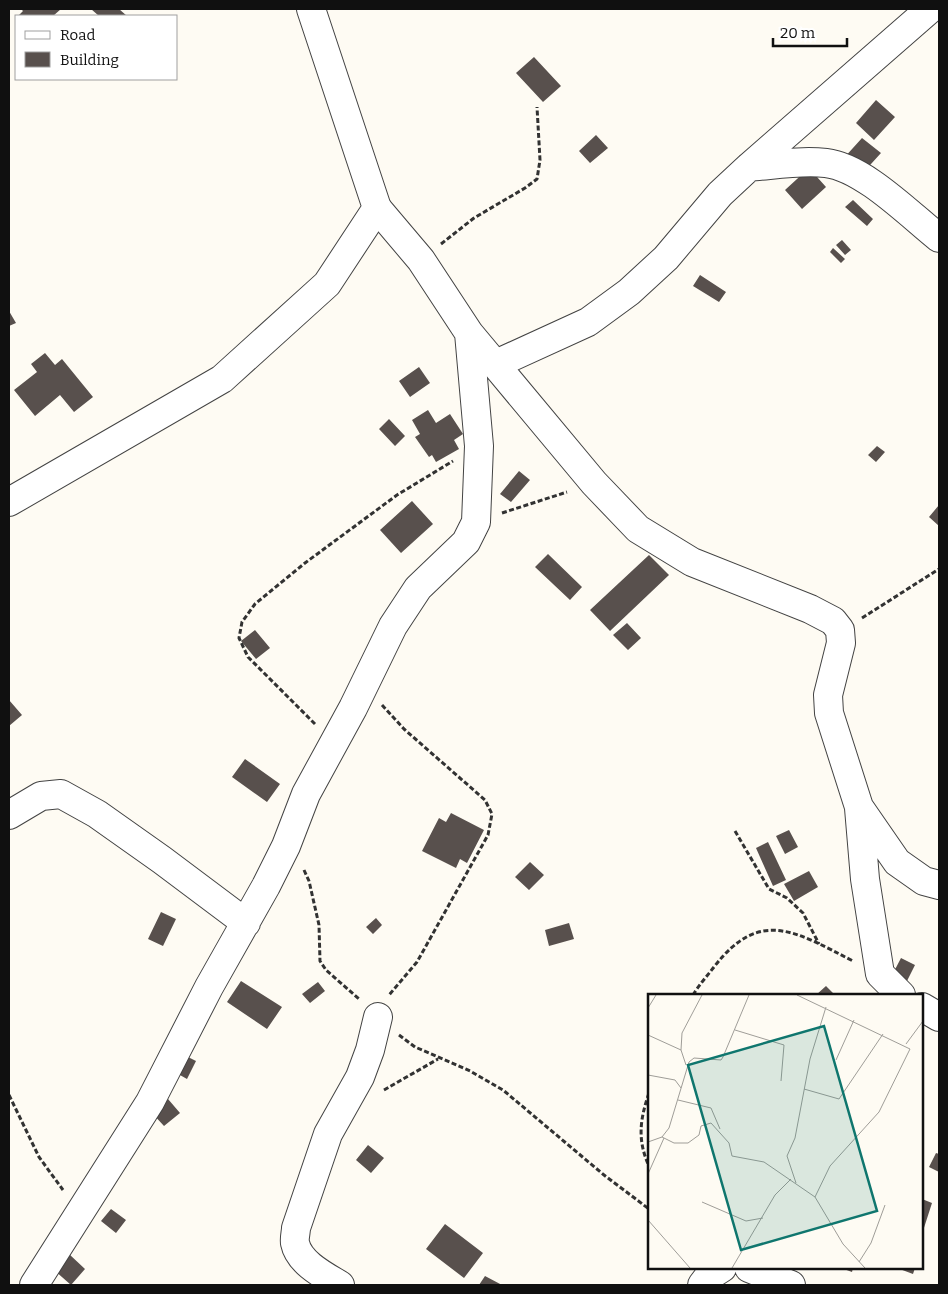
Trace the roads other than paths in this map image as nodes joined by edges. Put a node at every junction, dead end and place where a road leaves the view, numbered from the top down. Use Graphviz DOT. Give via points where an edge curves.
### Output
graph roads {
  1 [pos="311,9"];
  2 [pos="930,9"];
  3 [pos="749,167"];
  4 [pos="377,208"];
  5 [pos="939,238"];
  6 [pos="469,333"];
  7 [pos="496,364"];
  8 [pos="9,502"];
  9 [pos="859,807"];
  10 [pos="9,815"];
  11 [pos="939,885"];
  12 [pos="246,923"];
  13 [pos="899,994"];
  14 [pos="923,1008"];
  15 [pos="374,1012"];
  16 [pos="939,1017"];
  17 [pos="721,1269"];
  18 [pos="751,1269"];
  19 [pos="34,1285"];
  20 [pos="340,1285"];
  21 [pos="702,1285"];
  22 [pos="791,1285"];
  1 -- 4 [label="street"];
  2 -- 3 [label="street"];
  3 -- 5 [label="street" via="805,162 828,163 845,169 883,192"];
  3 -- 7 [label="street" via="720,194 666,258 629,292 588,322"];
  4 -- 6 [label="street" via="421,260"];
  4 -- 8 [label="street" via="327,284 222,378"];
  6 -- 7 [label="street"];
  6 -- 12 [label="street" via="479,446 476,522 466,542 418,588 393,626 306,794 286,846"];
  7 -- 9 [label="street" via="594,483 638,529 692,562 833,621 840,630 839,656 828,695 829,712"];
  9 -- 11 [label="street" via="897,862 924,881"];
  9 -- 13 [label="street" via="865,879 880,974"];
  10 -- 12 [label="street" via="41,796 61,794 97,814"];
  12 -- 19 [label="street" via="150,1102"];
  14 -- 16 [label="street"];
  15 -- 20 [label="street" via="370,1050 328,1134 296,1228 295,1244 301,1255"];
  17 -- 21 [label="street"];
  18 -- 22 [label="street"];
}
